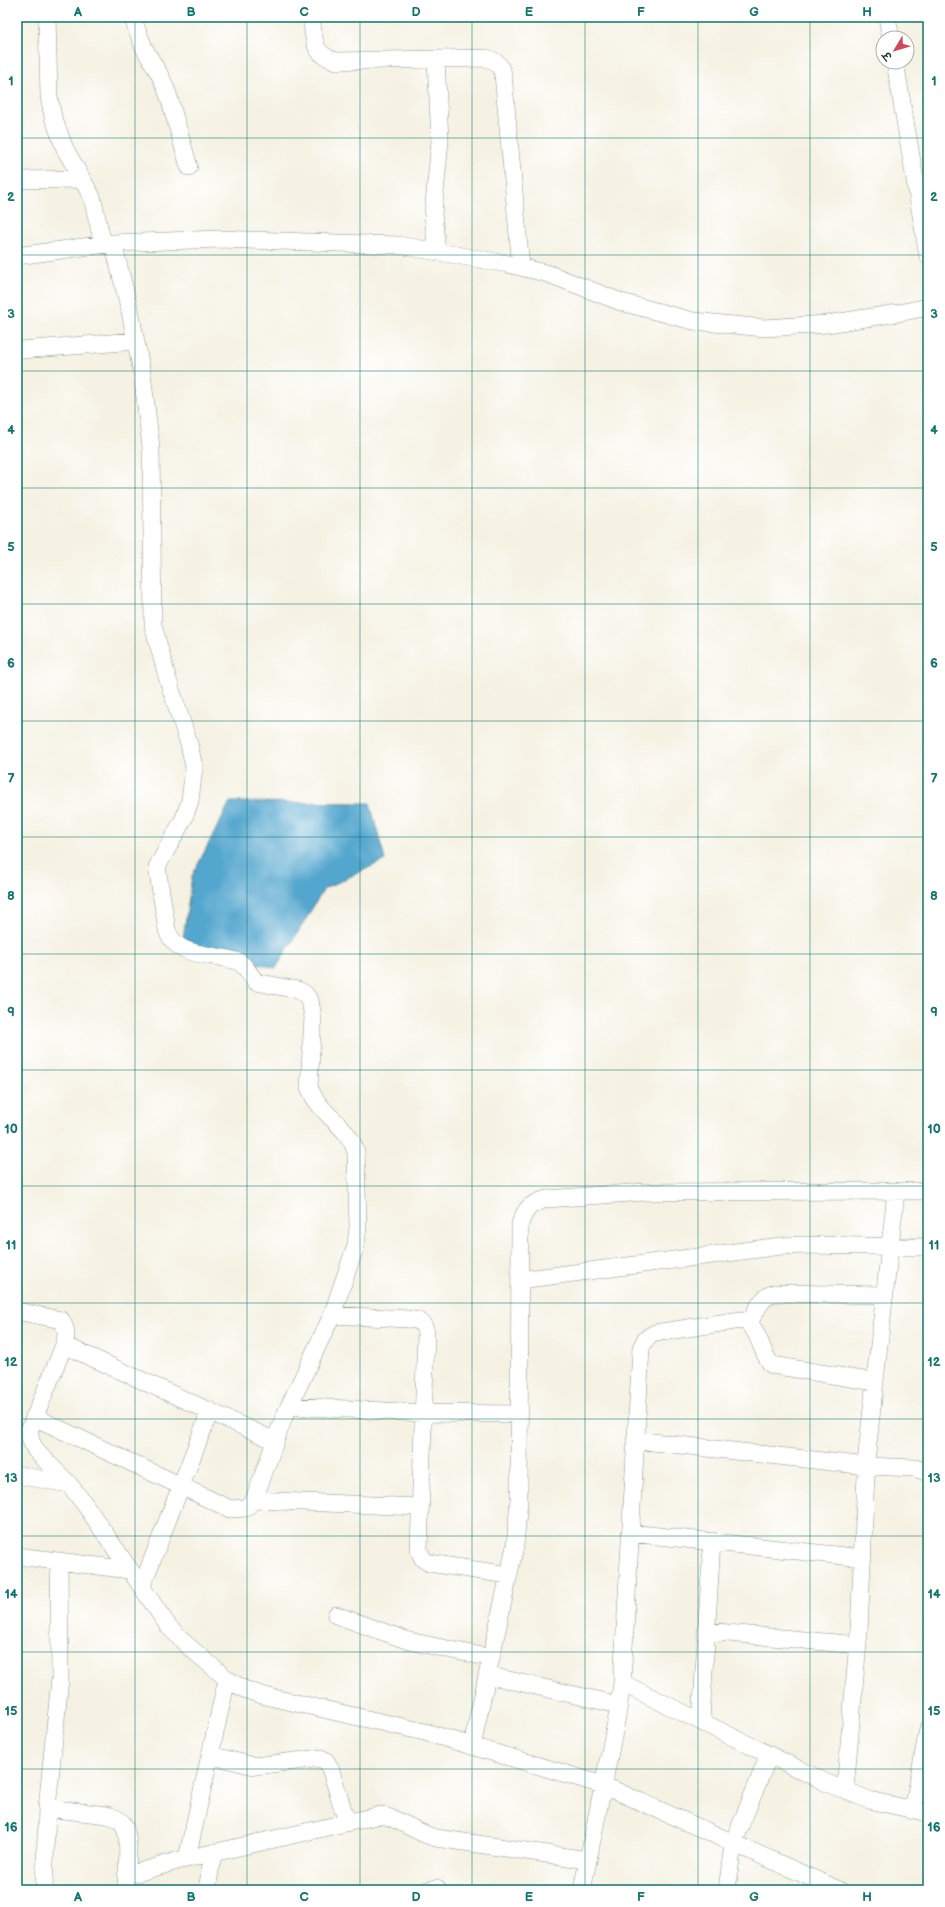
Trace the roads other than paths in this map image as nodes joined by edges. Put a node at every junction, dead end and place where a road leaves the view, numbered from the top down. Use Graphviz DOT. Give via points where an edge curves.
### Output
graph roads {
  1 [pos="47,17"];
  2 [pos="132,17"];
  3 [pos="311,17"];
  4 [pos="887,17"];
  5 [pos="889,30"];
  6 [pos="436,59"];
  7 [pos="896,70"];
  8 [pos="189,167"];
  9 [pos="82,179"];
  10 [pos="17,180"];
  11 [pos="108,244"];
  12 [pos="437,252"];
  13 [pos="17,256"];
  14 [pos="928,256"];
  15 [pos="521,267"];
  16 [pos="928,307"];
  17 [pos="136,341"];
  18 [pos="21,350"];
  19 [pos="928,1191"];
  20 [pos="896,1192"];
  21 [pos="890,1246"];
  22 [pos="928,1247"];
  23 [pos="520,1280"];
  24 [pos="885,1295"];
  25 [pos="17,1311"];
  26 [pos="332,1315"];
  27 [pos="749,1323"];
  28 [pos="64,1345"];
  29 [pos="875,1382"];
  30 [pos="289,1406"];
  31 [pos="210,1411"];
  32 [pos="423,1413"];
  33 [pos="520,1414"];
  34 [pos="34,1417"];
  35 [pos="635,1440"];
  36 [pos="276,1441"];
  37 [pos="866,1466"];
  38 [pos="928,1473"];
  39 [pos="17,1475"];
  40 [pos="68,1484"];
  41 [pos="181,1485"];
  42 [pos="254,1500"];
  43 [pos="419,1506"];
  44 [pos="630,1533"];
  45 [pos="712,1541"];
  46 [pos="17,1556"];
  47 [pos="864,1558"];
  48 [pos="59,1561"];
  49 [pos="130,1570"];
  50 [pos="508,1575"];
  51 [pos="142,1586"];
  52 [pos="336,1615"];
  53 [pos="706,1631"];
  54 [pos="858,1645"];
  55 [pos="491,1658"];
  56 [pos="487,1675"];
  57 [pos="227,1679"];
  58 [pos="622,1683"];
  59 [pos="619,1705"];
  60 [pos="701,1721"];
  61 [pos="928,1729"];
  62 [pos="472,1746"];
  63 [pos="210,1755"];
  64 [pos="769,1755"];
  65 [pos="603,1785"];
  66 [pos="845,1790"];
  67 [pos="47,1808"];
  68 [pos="921,1812"];
  69 [pos="346,1822"];
  70 [pos="733,1844"];
  71 [pos="213,1852"];
  72 [pos="187,1858"];
  73 [pos="588,1860"];
  74 [pos="126,1883"];
  75 [pos="44,1890"];
  76 [pos="207,1890"];
  77 [pos="582,1890"];
  78 [pos="727,1890"];
  79 [pos="838,1890"];
  1 -- 9 [label="street" via="50,106 65,149"];
  2 -- 8 [label="street" via="144,48 168,94"];
  3 -- 6 [label="street" via="317,49 323,57 337,61"];
  4 -- 5 [label="street"];
  6 -- 12 [label="street" via="440,141 433,214"];
  6 -- 15 [label="street" via="486,58 495,60 500,66 504,81"];
  7 -- 14 [label="street"];
  9 -- 10 [label="street"];
  9 -- 11 [label="street" via="92,197"];
  11 -- 12 [label="street" via="228,239 398,246"];
  11 -- 13 [label="street"];
  11 -- 17 [label="street" via="130,311"];
  12 -- 15 [label="street"];
  15 -- 16 [label="street" via="549,274 621,302 660,313 693,321 764,328 827,324"];
  17 -- 18 [label="street"];
  17 -- 26 [label="street" via="151,447 153,625 194,768 190,801 184,818 157,867 167,930 170,939 179,948 239,962 256,982 298,990 310,1001 313,1018 309,1087 322,1110 345,1131 356,1152 356,1245"];
  19 -- 20 [label="street"];
  20 -- 21 [label="street"];
  20 -- 23 [label="street" via="645,1192 546,1199 532,1204 525,1211 520,1224"];
  21 -- 22 [label="street"];
  21 -- 23 [label="street" via="781,1246"];
  21 -- 24 [label="street"];
  23 -- 33 [label="street"];
  24 -- 27 [label="street" via="768,1294"];
  24 -- 29 [label="street"];
  25 -- 28 [label="street" via="61,1320 66,1327 67,1335"];
  26 -- 30 [label="street"];
  26 -- 32 [label="street" via="408,1319 418,1320 424,1324 426,1332"];
  27 -- 29 [label="street" via="766,1359 772,1365"];
  27 -- 35 [label="street" via="741,1320 648,1336 641,1348"];
  28 -- 31 [label="street"];
  28 -- 34 [label="street"];
  29 -- 37 [label="street"];
  30 -- 32 [label="street"];
  30 -- 36 [label="street"];
  31 -- 36 [label="street"];
  31 -- 41 [label="street"];
  32 -- 33 [label="street"];
  32 -- 43 [label="street"];
  33 -- 50 [label="street" via="519,1500 515,1546"];
  34 -- 40 [label="street" via="29,1430 36,1451"];
  34 -- 41 [label="street"];
  35 -- 37 [label="street"];
  35 -- 44 [label="street"];
  36 -- 42 [label="street"];
  37 -- 38 [label="street" via="915,1468"];
  37 -- 47 [label="street"];
  39 -- 40 [label="street"];
  40 -- 49 [label="street"];
  41 -- 42 [label="street" via="230,1509 246,1508"];
  41 -- 51 [label="street"];
  42 -- 43 [label="street"];
  43 -- 50 [label="street" via="418,1541 423,1559 429,1563"];
  44 -- 45 [label="street"];
  44 -- 58 [label="street"];
  45 -- 47 [label="street"];
  45 -- 53 [label="street"];
  46 -- 48 [label="street"];
  47 -- 54 [label="street"];
  48 -- 49 [label="street"];
  48 -- 67 [label="street" via="60,1679"];
  49 -- 51 [label="street"];
  50 -- 55 [label="street"];
  51 -- 57 [label="street" via="169,1627"];
  52 -- 55 [label="street" via="409,1641"];
  53 -- 54 [label="street"];
  53 -- 60 [label="street"];
  54 -- 66 [label="street"];
  55 -- 56 [label="street"];
  56 -- 59 [label="street"];
  56 -- 62 [label="street"];
  57 -- 62 [label="street" via="244,1689 265,1696 425,1732"];
  57 -- 63 [label="street"];
  58 -- 59 [label="street"];
  58 -- 60 [label="street"];
  59 -- 65 [label="street"];
  60 -- 64 [label="street"];
  61 -- 68 [label="street"];
  62 -- 65 [label="street"];
  63 -- 69 [label="street" via="254,1766 321,1758 330,1768"];
  63 -- 72 [label="street"];
  64 -- 66 [label="street"];
  64 -- 70 [label="street"];
  65 -- 70 [label="street"];
  65 -- 73 [label="street"];
  66 -- 68 [label="street" via="869,1800"];
  67 -- 74 [label="street" via="107,1815 123,1824 127,1836"];
  67 -- 75 [label="street"];
  69 -- 71 [label="street"];
  69 -- 73 [label="street" via="381,1815 396,1819 416,1831 436,1838"];
  70 -- 78 [label="street"];
  70 -- 79 [label="street"];
  71 -- 72 [label="street"];
  71 -- 76 [label="street"];
  72 -- 74 [label="street"];
  73 -- 77 [label="street"];
}
